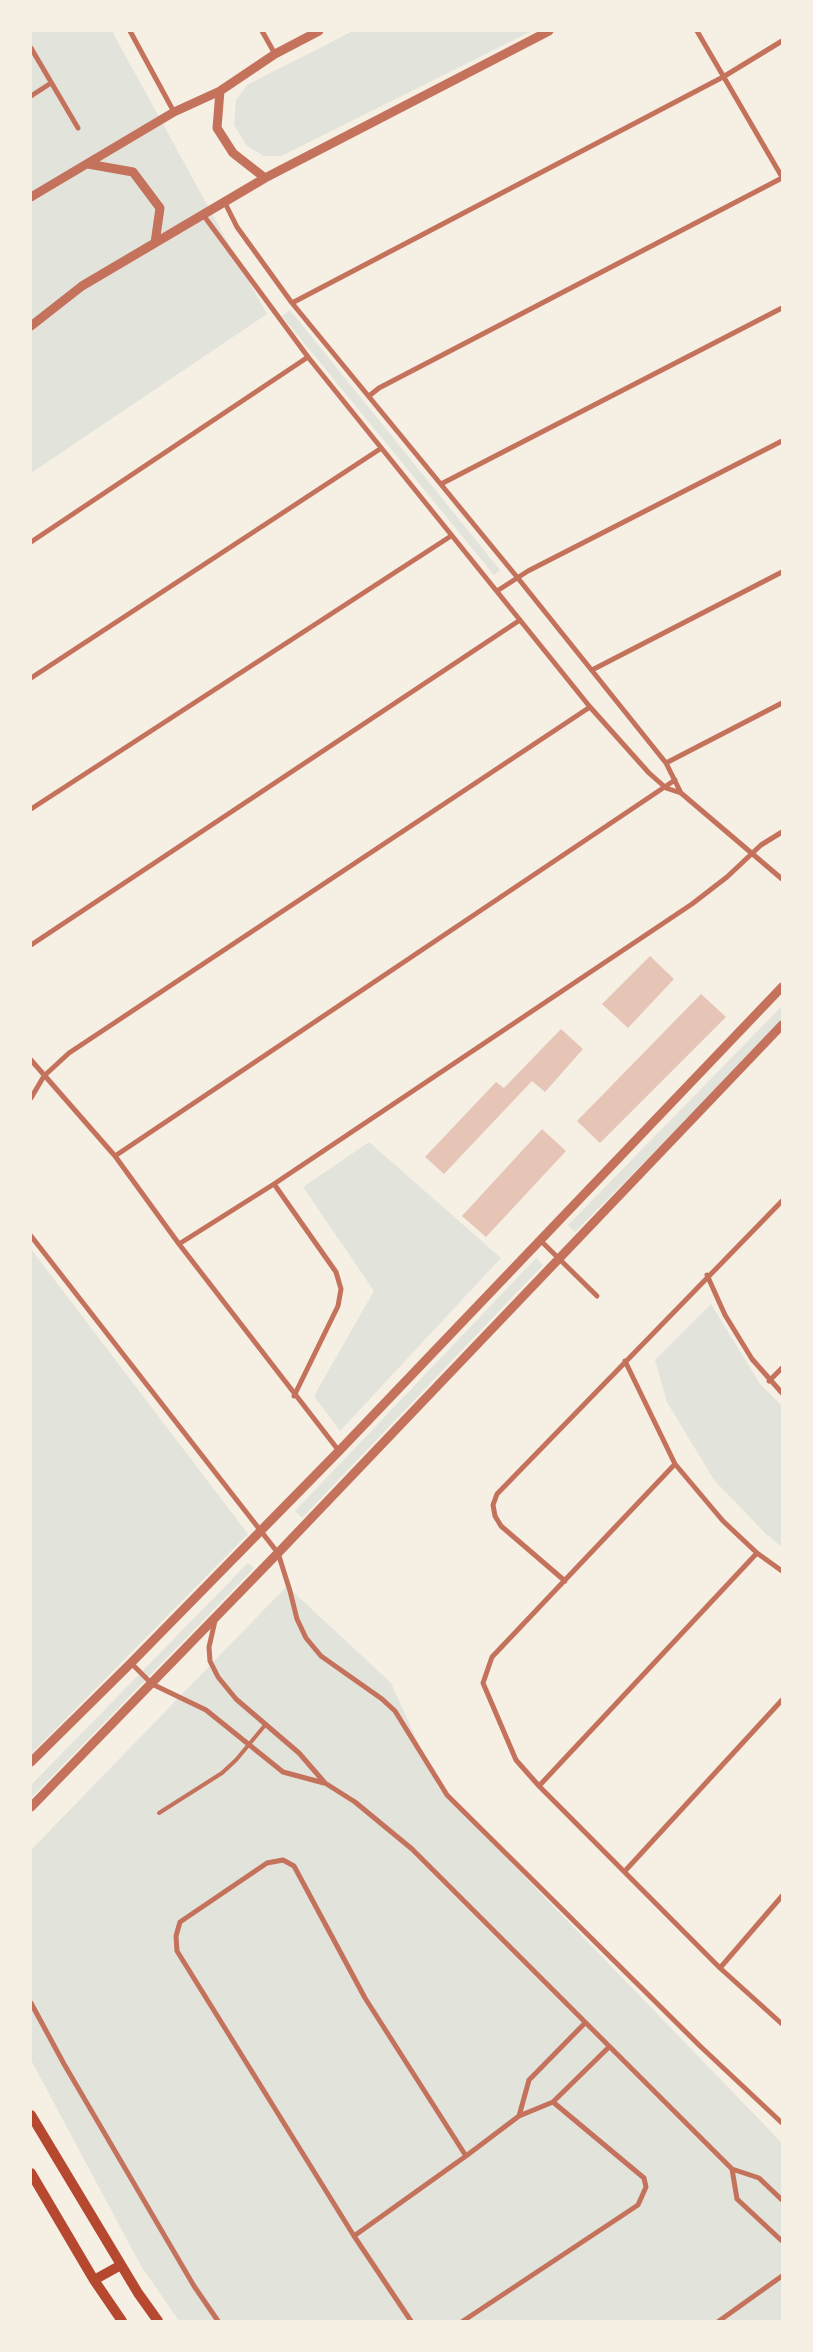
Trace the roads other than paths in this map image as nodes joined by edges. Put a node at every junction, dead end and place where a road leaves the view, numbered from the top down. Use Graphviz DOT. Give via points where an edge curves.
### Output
graph roads {
  1 [pos="130,31"];
  2 [pos="262,31"];
  3 [pos="320,31"];
  4 [pos="549,31"];
  5 [pos="697,31"];
  6 [pos="782,41"];
  7 [pos="31,48"];
  8 [pos="275,54"];
  9 [pos="724,77"];
  10 [pos="51,83"];
  11 [pos="220,91"];
  12 [pos="31,96"];
  13 [pos="174,112"];
  14 [pos="78,128"];
  15 [pos="88,164"];
  16 [pos="782,177"];
  17 [pos="265,178"];
  18 [pos="31,198"];
  19 [pos="225,203"];
  20 [pos="204,216"];
  21 [pos="155,243"];
  22 [pos="292,303"];
  23 [pos="782,308"];
  24 [pos="31,326"];
  25 [pos="308,357"];
  26 [pos="369,396"];
  27 [pos="782,441"];
  28 [pos="380,449"];
  29 [pos="441,484"];
  30 [pos="451,536"];
  31 [pos="31,542"];
  32 [pos="782,572"];
  33 [pos="517,577"];
  34 [pos="497,591"];
  35 [pos="520,620"];
  36 [pos="592,670"];
  37 [pos="31,678"];
  38 [pos="782,703"];
  39 [pos="590,708"];
  40 [pos="666,764"];
  41 [pos="675,780"];
  42 [pos="666,788"];
  43 [pos="681,794"];
  44 [pos="31,809"];
  45 [pos="782,832"];
  46 [pos="752,853"];
  47 [pos="782,879"];
  48 [pos="31,945"];
  49 [pos="782,987"];
  50 [pos="782,1025"];
  51 [pos="31,1060"];
  52 [pos="44,1076"];
  53 [pos="31,1098"];
  54 [pos="115,1156"];
  55 [pos="274,1184"];
  56 [pos="782,1201"];
  57 [pos="31,1236"];
  58 [pos="540,1240"];
  59 [pos="179,1244"];
  60 [pos="559,1258"];
  61 [pos="707,1276"];
  62 [pos="597,1296"];
  63 [pos="625,1361"];
  64 [pos="782,1368"];
  65 [pos="769,1381"];
  66 [pos="782,1393"];
  67 [pos="294,1396"];
  68 [pos="339,1450"];
  69 [pos="675,1464"];
  70 [pos="260,1529"];
  71 [pos="278,1553"];
  72 [pos="757,1553"];
  73 [pos="782,1571"];
  74 [pos="565,1581"];
  75 [pos="216,1617"];
  76 [pos="131,1664"];
  77 [pos="152,1684"];
  78 [pos="782,1700"];
  79 [pos="266,1724"];
  80 [pos="249,1744"];
  81 [pos="31,1762"];
  82 [pos="325,1783"];
  83 [pos="539,1786"];
  84 [pos="31,1807"];
  85 [pos="159,1813"];
  86 [pos="625,1871"];
  87 [pos="782,1896"];
  88 [pos="720,1968"];
  89 [pos="31,2003"];
  90 [pos="584,2024"];
  91 [pos="782,2024"];
  92 [pos="609,2047"];
  93 [pos="554,2102"];
  94 [pos="31,2115"];
  95 [pos="519,2116"];
  96 [pos="782,2123"];
  97 [pos="466,2156"];
  98 [pos="732,2169"];
  99 [pos="31,2173"];
  100 [pos="782,2200"];
  101 [pos="354,2236"];
  102 [pos="782,2240"];
  103 [pos="121,2265"];
  104 [pos="782,2276"];
  105 [pos="94,2280"];
  106 [pos="122,2321"];
  107 [pos="158,2321"];
  108 [pos="218,2321"];
  109 [pos="411,2321"];
  110 [pos="464,2321"];
  111 [pos="720,2321"];
  1 -- 13 [label="street"];
  2 -- 8 [label="street"];
  3 -- 8 [label="street"];
  4 -- 17 [label="street"];
  5 -- 9 [label="street"];
  6 -- 9 [label="street"];
  7 -- 10 [label="street"];
  8 -- 11 [label="street"];
  9 -- 16 [label="street"];
  9 -- 22 [label="street"];
  10 -- 12 [label="street"];
  10 -- 14 [label="street"];
  11 -- 13 [label="street"];
  11 -- 17 [label="street" via="217,128 233,153"];
  13 -- 15 [label="street"];
  15 -- 18 [label="street"];
  15 -- 21 [label="street" via="133,172 160,208"];
  16 -- 26 [label="street"];
  17 -- 19 [label="street"];
  19 -- 20 [label="street"];
  19 -- 22 [label="street" via="237,226"];
  20 -- 21 [label="street"];
  20 -- 25 [label="street"];
  21 -- 24 [label="street" via="82,286"];
  22 -- 26 [label="street"];
  23 -- 29 [label="street"];
  25 -- 28 [label="street"];
  25 -- 31 [label="street"];
  26 -- 29 [label="street"];
  27 -- 33 [label="street"];
  28 -- 30 [label="street"];
  28 -- 37 [label="street"];
  29 -- 33 [label="street"];
  30 -- 34 [label="street"];
  30 -- 44 [label="street"];
  32 -- 36 [label="street"];
  33 -- 34 [label="street"];
  33 -- 36 [label="street"];
  34 -- 35 [label="street"];
  35 -- 39 [label="street"];
  35 -- 48 [label="street"];
  36 -- 40 [label="street"];
  38 -- 40 [label="street"];
  39 -- 42 [label="street" via="640,765"];
  39 -- 52 [label="street" via="69,1053"];
  40 -- 41 [label="street"];
  41 -- 42 [label="street"];
  41 -- 43 [label="street"];
  42 -- 43 [label="street"];
  42 -- 54 [label="street"];
  43 -- 46 [label="street"];
  45 -- 46 [label="street"];
  46 -- 47 [label="street"];
  46 -- 55 [label="street" via="692,904"];
  49 -- 58 [label="street"];
  50 -- 60 [label="street"];
  51 -- 52 [label="street"];
  52 -- 53 [label="street"];
  52 -- 54 [label="street"];
  54 -- 59 [label="street"];
  55 -- 59 [label="street"];
  55 -- 67 [label="street" via="336,1272 341,1289 338,1306"];
  56 -- 61 [label="street"];
  57 -- 70 [label="street"];
  58 -- 60 [label="street"];
  58 -- 68 [label="street"];
  59 -- 67 [label="street"];
  60 -- 62 [label="street"];
  60 -- 71 [label="street"];
  61 -- 63 [label="street"];
  61 -- 65 [label="street" via="725,1315"];
  63 -- 69 [label="street"];
  63 -- 74 [label="street" via="497,1494 493,1505 501,1526"];
  64 -- 65 [label="street"];
  65 -- 66 [label="street"];
  67 -- 68 [label="street"];
  68 -- 70 [label="street"];
  69 -- 72 [label="street" via="723,1521"];
  69 -- 74 [label="street"];
  70 -- 71 [label="street"];
  70 -- 76 [label="street"];
  71 -- 75 [label="street"];
  71 -- 96 [label="street" via="297,1619 306,1638 321,1656 395,1712 447,1795"];
  72 -- 73 [label="street"];
  72 -- 83 [label="street"];
  74 -- 83 [label="street" via="492,1657 483,1683 516,1760"];
  75 -- 77 [label="street"];
  75 -- 79 [label="street" via="209,1647 210,1661 218,1677 236,1698"];
  76 -- 77 [label="street"];
  76 -- 81 [label="street"];
  77 -- 80 [label="street" via="206,1710"];
  77 -- 84 [label="street"];
  78 -- 86 [label="street"];
  79 -- 80 [label="lane"];
  79 -- 82 [label="street" via="299,1753"];
  80 -- 82 [label="street" via="283,1772"];
  80 -- 85 [label="lane" via="222,1773"];
  82 -- 90 [label="street" via="355,1802 412,1849"];
  83 -- 86 [label="street"];
  86 -- 88 [label="street"];
  87 -- 88 [label="street"];
  88 -- 91 [label="street"];
  89 -- 108 [label="street" via="194,2286"];
  90 -- 92 [label="street"];
  90 -- 95 [label="street" via="529,2080"];
  92 -- 93 [label="street"];
  92 -- 98 [label="street"];
  93 -- 95 [label="street"];
  93 -- 110 [label="street" via="644,2178 646,2187 638,2205"];
  94 -- 103 [label="main road"];
  95 -- 97 [label="street"];
  97 -- 101 [label="street"];
  97 -- 101 [label="street" via="365,1998 294,1866 283,1860 267,1863 180,1922 176,1936 177,1951"];
  98 -- 100 [label="street" via="759,2178"];
  98 -- 102 [label="street" via="737,2198"];
  99 -- 105 [label="main road"];
  101 -- 109 [label="street"];
  103 -- 105 [label="main road"];
  103 -- 107 [label="main road"];
  104 -- 111 [label="street"];
  105 -- 106 [label="main road"];
}
